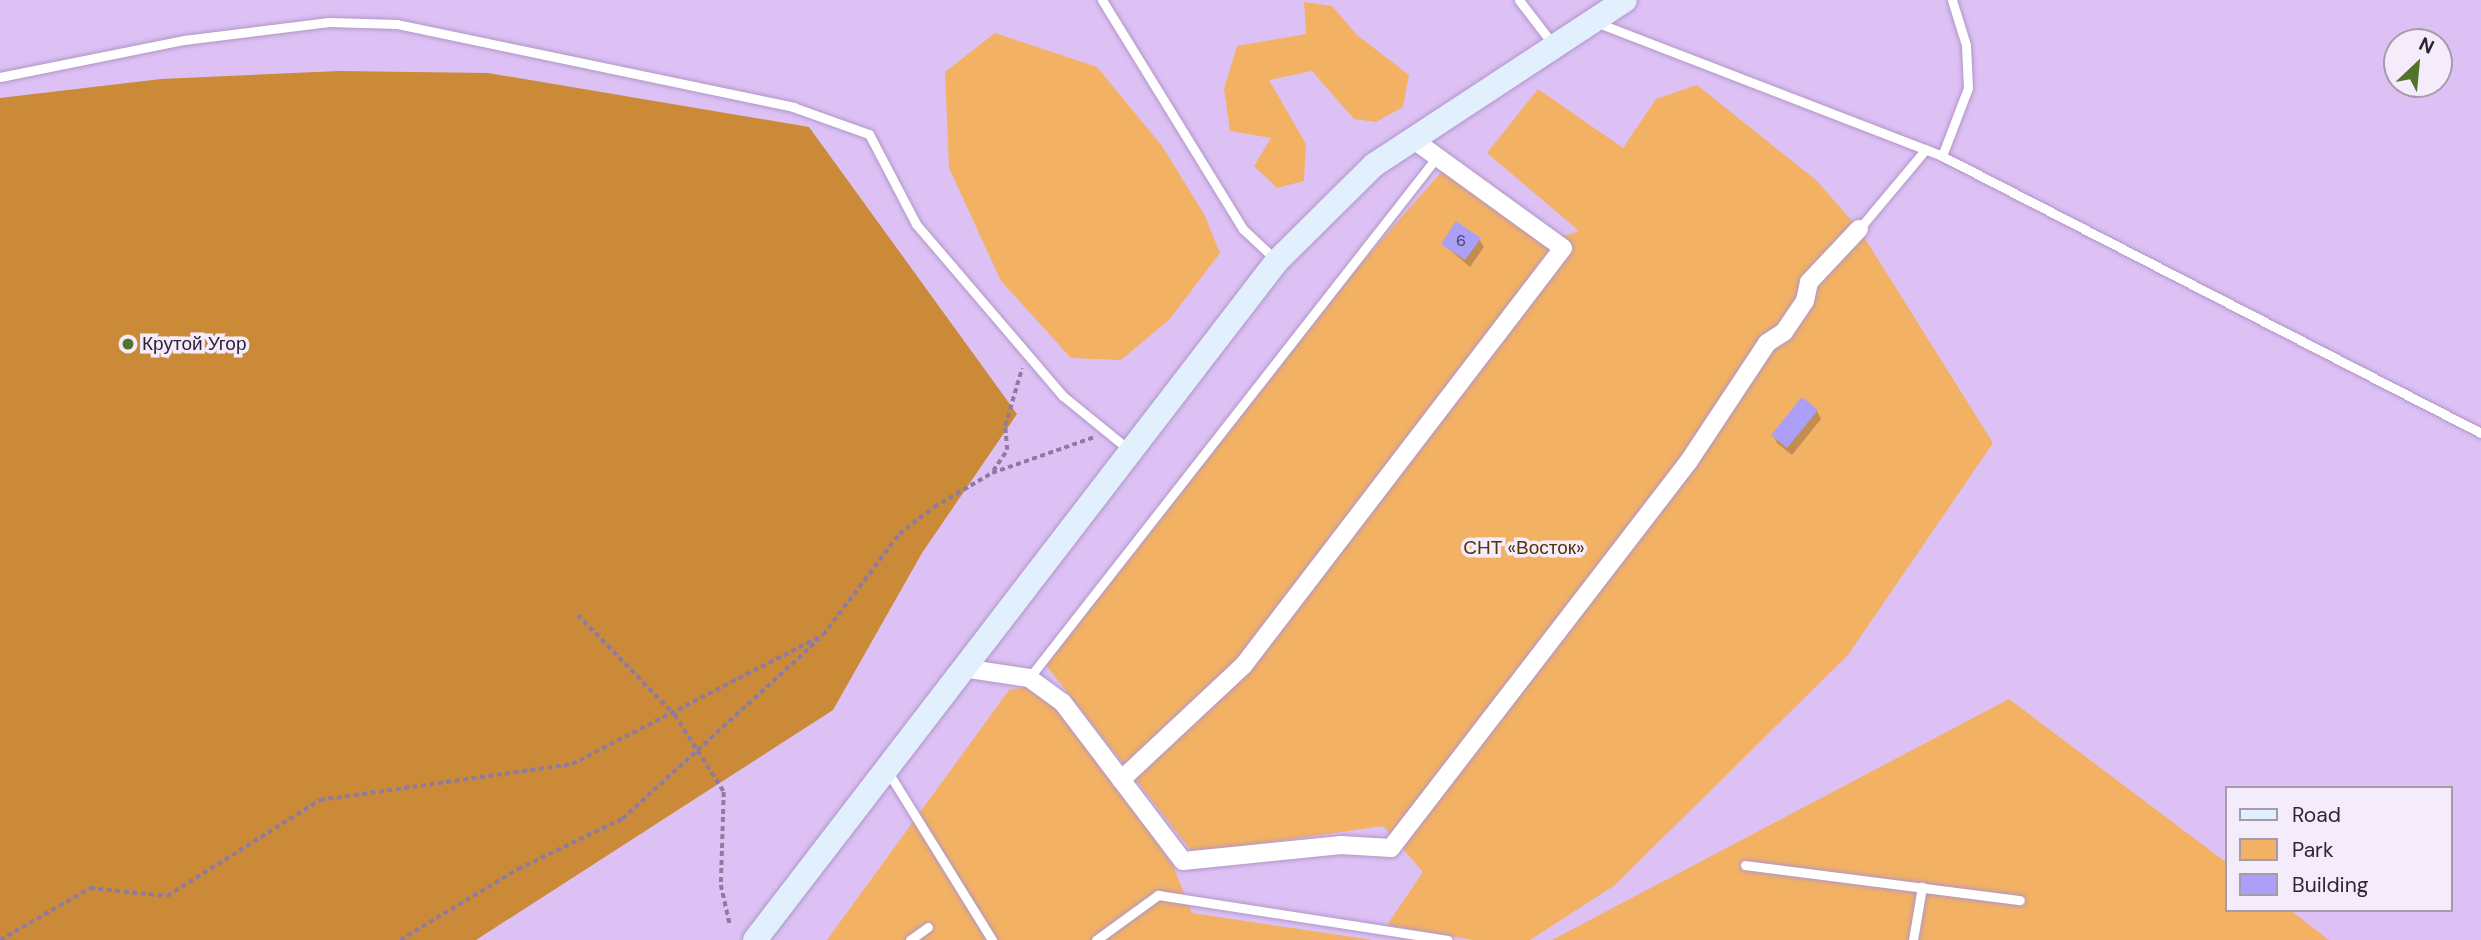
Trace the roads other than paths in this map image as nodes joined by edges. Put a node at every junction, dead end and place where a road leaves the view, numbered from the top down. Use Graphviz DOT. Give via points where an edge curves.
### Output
graph roads {
  1 [pos="1102,0"];
  2 [pos="1519,0"];
  3 [pos="1625,0"];
  4 [pos="1952,0"];
  5 [pos="1592,21"];
  6 [pos="1552,43"];
  7 [pos="0,77"];
  8 [pos="1411,138"];
  9 [pos="1926,149"];
  10 [pos="1942,156"];
  11 [pos="1437,157"];
  12 [pos="1859,229"];
  13 [pos="1277,261"];
  14 [pos="2481,433"];
  15 [pos="1130,450"];
  16 [pos="963,668"];
  17 [pos="1029,678"];
  18 [pos="886,769"];
  19 [pos="1121,780"];
  20 [pos="1745,864"];
  21 [pos="1922,887"];
  22 [pos="2020,900"];
  23 [pos="928,927"];
  24 [pos="755,940"];
  25 [pos="910,940"];
  26 [pos="992,940"];
  27 [pos="1096,940"];
  28 [pos="1448,940"];
  29 [pos="1913,940"];
  1 -- 13 [label="lane" via="1243,229"];
  2 -- 6 [label="lane"];
  3 -- 5 [label="main road"];
  4 -- 10 [label="lane" via="1966,45 1968,88"];
  5 -- 6 [label="main road"];
  5 -- 9 [label="lane"];
  6 -- 8 [label="main road"];
  7 -- 15 [label="lane" via="184,40 329,22 397,24 793,107 869,134 916,224 1030,358"];
  8 -- 11 [label="street"];
  8 -- 13 [label="main road" via="1374,165"];
  9 -- 10 [label="lane"];
  9 -- 12 [label="lane"];
  10 -- 14 [label="lane"];
  11 -- 17 [label="lane"];
  11 -- 19 [label="street" via="1563,248 1243,666"];
  12 -- 19 [label="street" via="1809,282 1784,332 1767,343 1697,450 1391,848 1341,845 1184,861"];
  13 -- 15 [label="main road"];
  15 -- 16 [label="main road"];
  16 -- 17 [label="street"];
  16 -- 18 [label="main road"];
  17 -- 19 [label="street" via="1063,704"];
  18 -- 24 [label="main road"];
  18 -- 26 [label="lane"];
  20 -- 21 [label="lane"];
  21 -- 22 [label="lane"];
  21 -- 29 [label="lane"];
  23 -- 25 [label="lane"];
  27 -- 28 [label="lane" via="1158,895"];
}
